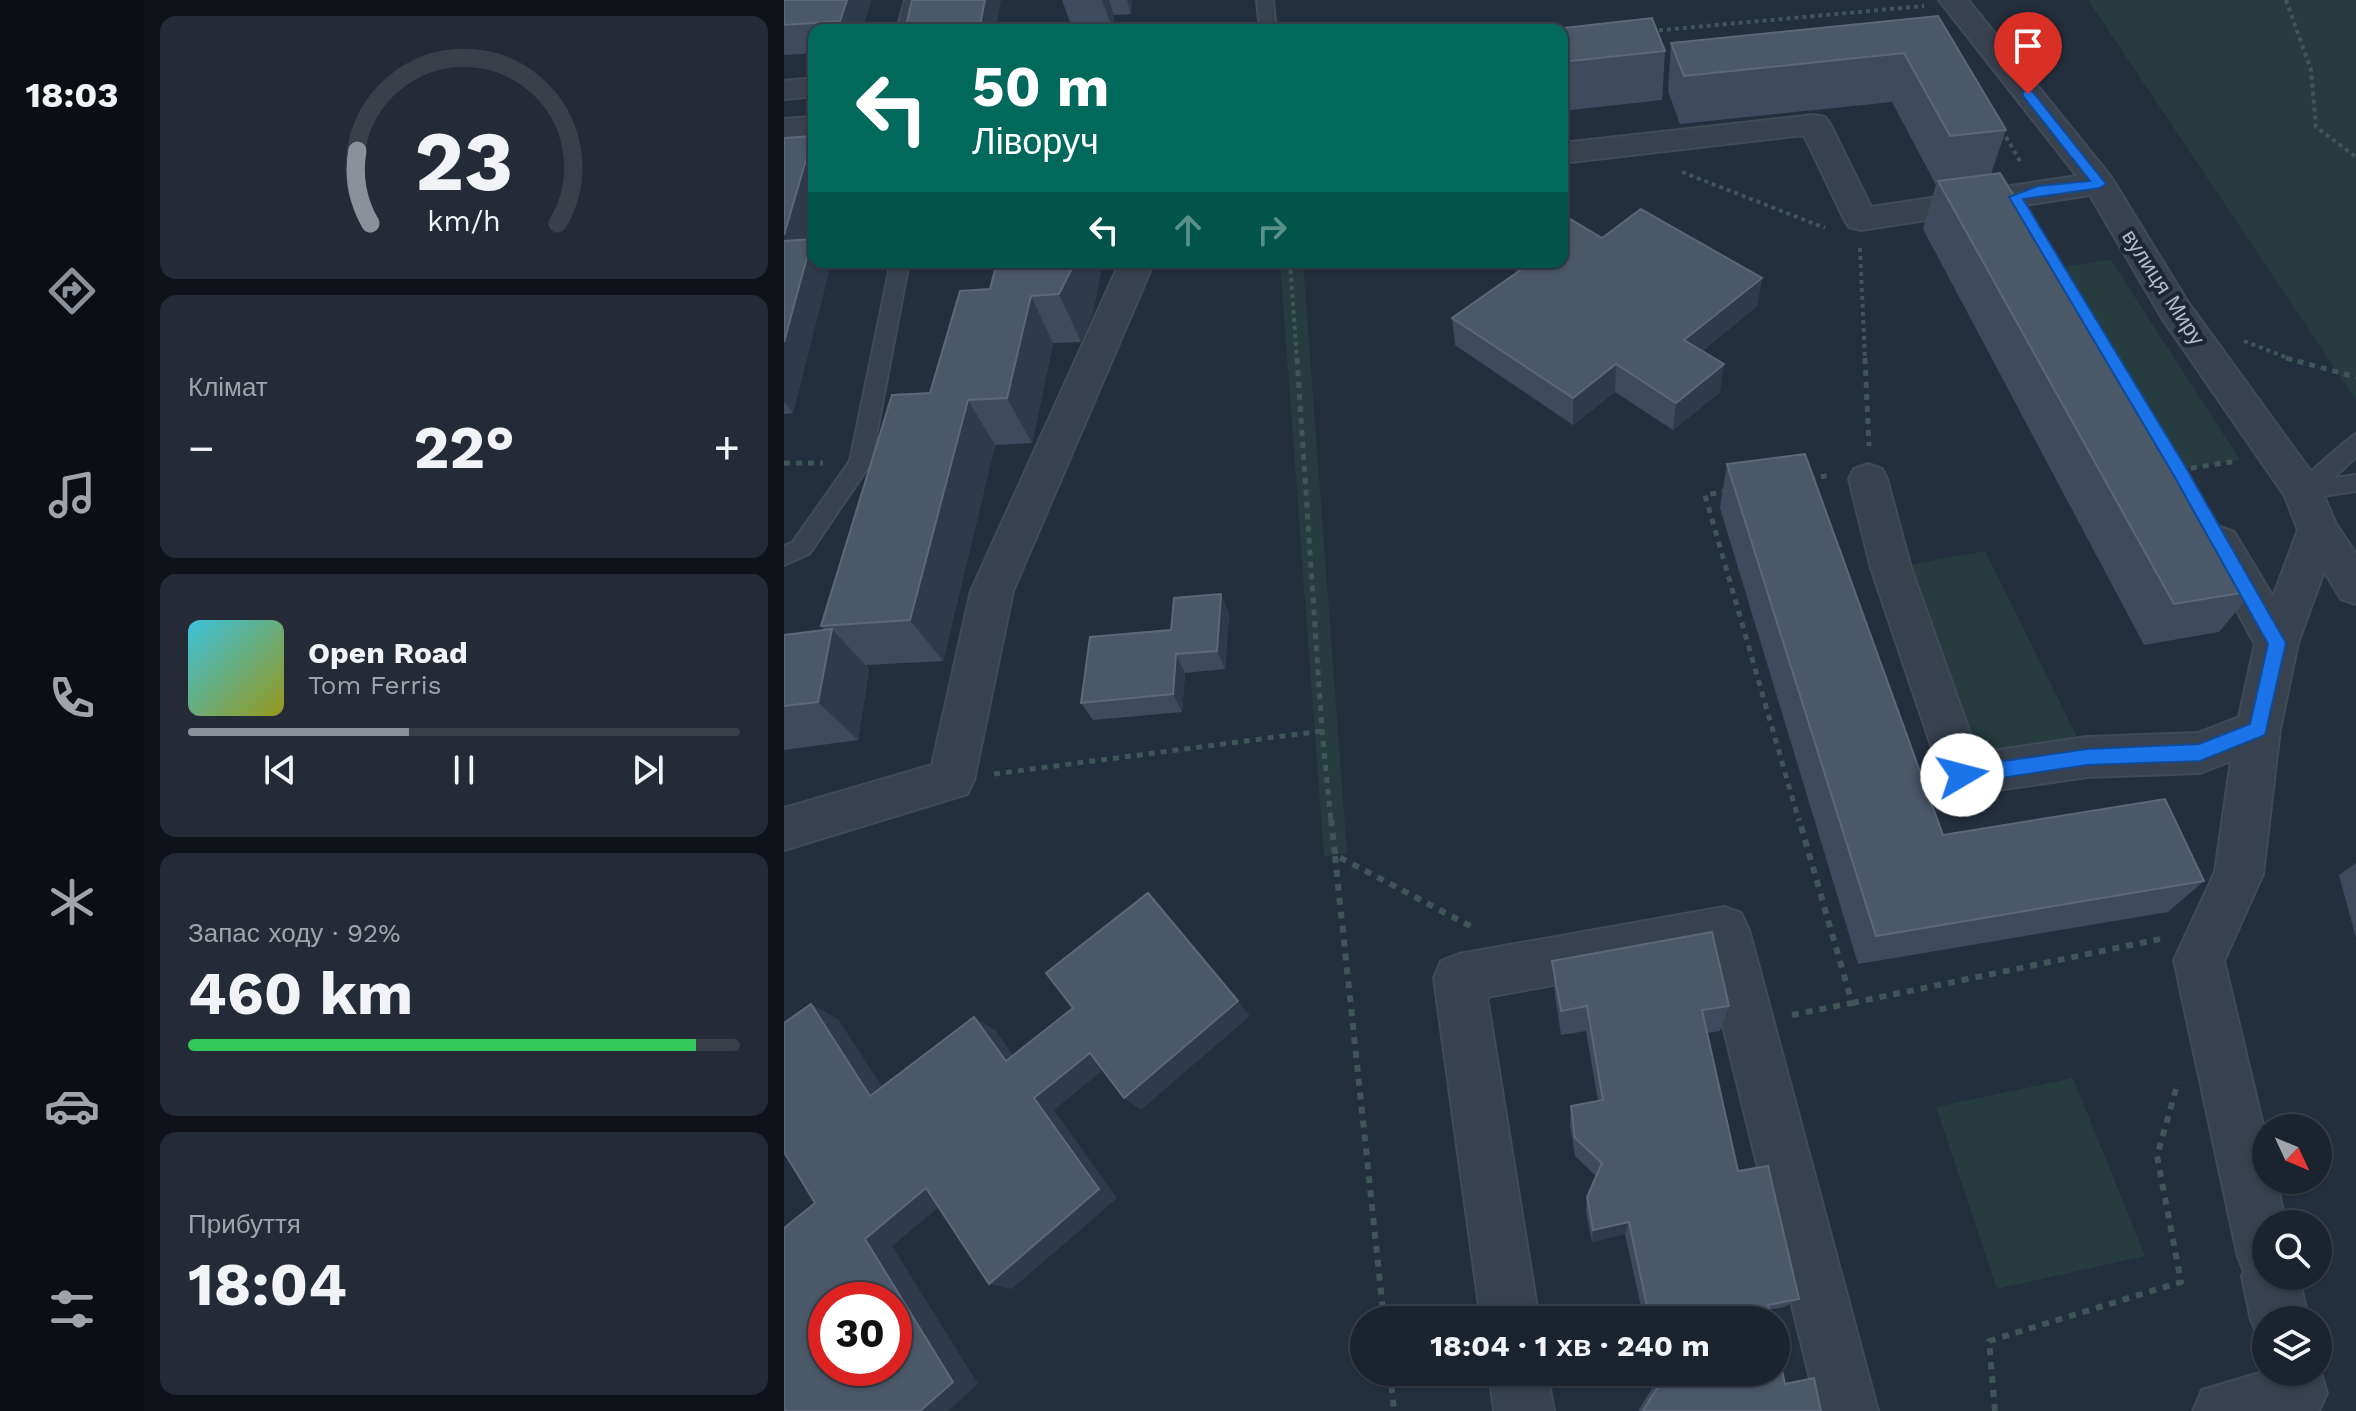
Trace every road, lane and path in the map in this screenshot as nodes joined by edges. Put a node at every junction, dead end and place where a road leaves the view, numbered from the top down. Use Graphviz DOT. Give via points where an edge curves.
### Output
graph roads {
  1 [pos="913,0"];
  2 [pos="1265,0"];
  3 [pos="2286,0"];
  4 [pos="1954,2"];
  5 [pos="907,24"];
  6 [pos="1267,24"];
  7 [pos="1641,32"];
  8 [pos="808,88"];
  9 [pos="784,90"];
  10 [pos="808,126"];
  11 [pos="1999,126"];
  12 [pos="784,128"];
  13 [pos="1618,146"];
  14 [pos="1568,152"];
  15 [pos="2356,157"];
  16 [pos="2100,184"];
  17 [pos="2027,194"];
  18 [pos="1860,230"];
  19 [pos="2036,232"];
  20 [pos="899,268"];
  21 [pos="1134,268"];
  22 [pos="1290,268"];
  23 [pos="2174,309"];
  24 [pos="2356,377"];
  25 [pos="2356,442"];
  26 [pos="2276,449"];
  27 [pos="2179,470"];
  28 [pos="1868,479"];
  29 [pos="1799,480"];
  30 [pos="2356,483"];
  31 [pos="1736,490"];
  32 [pos="2311,510"];
  33 [pos="784,556"];
  34 [pos="2356,587"];
  35 [pos="2277,643"];
  36 [pos="2258,729"];
  37 [pos="1322,731"];
  38 [pos="951,780"];
  39 [pos="784,829"];
  40 [pos="1335,855"];
  41 [pos="2214,928"];
  42 [pos="1540,964"];
  43 [pos="1852,1003"];
  44 [pos="1748,1024"];
  45 [pos="2178,1080"];
  46 [pos="2255,1210"];
  47 [pos="1383,1306"];
  48 [pos="1508,1306"];
  49 [pos="1391,1386"];
  50 [pos="1520,1386"];
  51 [pos="2295,1386"];
  52 [pos="1394,1411"];
  53 [pos="1524,1411"];
  54 [pos="1848,1411"];
  55 [pos="1995,1411"];
  56 [pos="2223,1411"];
  1 -- 5 [label="lane"];
  2 -- 6 [label="lane"];
  3 -- 15 [label="path" via="2311,70 2316,127"];
  4 -- 7 [label="path"];
  4 -- 16 [label="street, вулиця Миру"];
  8 -- 9 [label="street"];
  10 -- 12 [label="street"];
  11 -- 17 [label="path"];
  13 -- 14 [label="street"];
  13 -- 18 [label="path"];
  13 -- 18 [label="street" via="1814,124"];
  16 -- 17 [label="street"];
  16 -- 23 [label="street, вулиця Миру"];
  17 -- 18 [label="street"];
  17 -- 19 [label="street"];
  18 -- 28 [label="path"];
  20 -- 33 [label="lane" via="860,463 801,548"];
  21 -- 38 [label="street" via="992,591"];
  22 -- 37 [label="path"];
  23 -- 24 [label="path" via="2274,355"];
  23 -- 26 [label="street, вулиця Миру"];
  25 -- 32 [label="lane"];
  26 -- 27 [label="path"];
  26 -- 32 [label="street, вулиця Миру"];
  27 -- 35 [label="street"];
  28 -- 29 [label="path" via="1846,473"];
  28 -- 36 [label="street" via="1891,568 1962,775 2087,757 2200,753"];
  30 -- 32 [label="lane"];
  31 -- 43 [label="path" via="1705,495"];
  32 -- 34 [label="street, вулиця Миру"];
  32 -- 35 [label="street"];
  35 -- 36 [label="street"];
  36 -- 41 [label="street" via="2239,874"];
  37 -- 38 [label="path"];
  37 -- 40 [label="path"];
  38 -- 39 [label="street"];
  40 -- 42 [label="path"];
  40 -- 47 [label="path"];
  41 -- 43 [label="path"];
  41 -- 46 [label="street" via="2199,960"];
  42 -- 44 [label="street" via="1724,930"];
  42 -- 48 [label="street" via="1459,978"];
  43 -- 44 [label="path"];
  44 -- 54 [label="street"];
  45 -- 55 [label="path" via="2157,1156 2181,1282 1989,1341"];
  49 -- 52 [label="path"];
  50 -- 53 [label="street"];
  51 -- 56 [label="street" via="2297,1393"];
}
